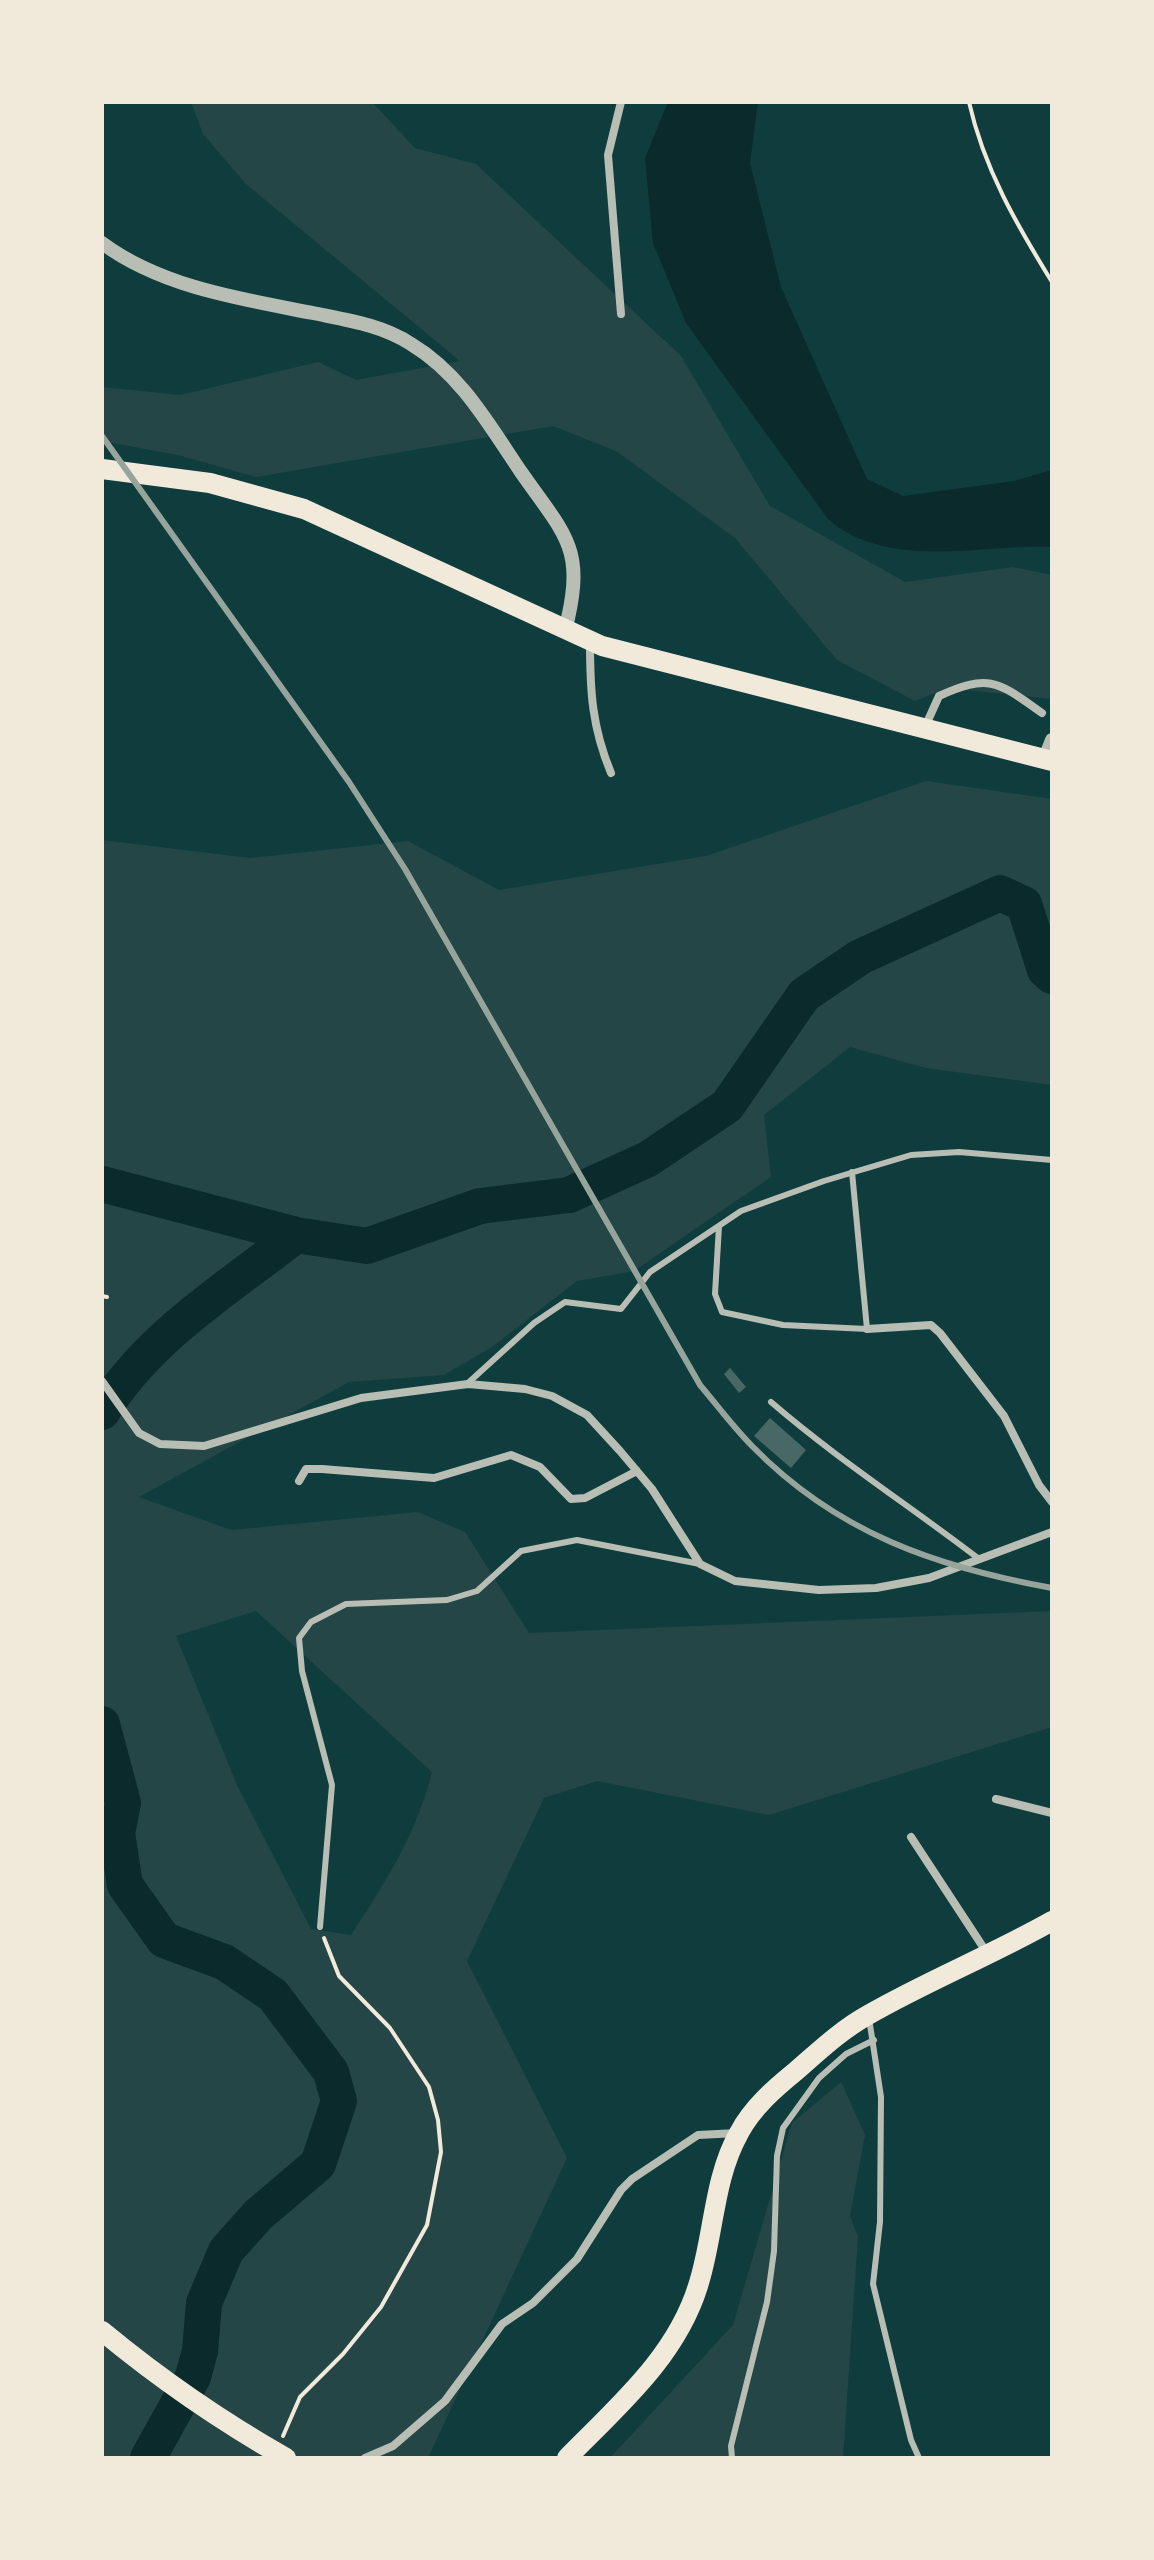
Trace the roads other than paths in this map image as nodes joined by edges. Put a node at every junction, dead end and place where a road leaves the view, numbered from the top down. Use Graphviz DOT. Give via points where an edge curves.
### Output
graph roads {
  1 [pos="621,102"];
  2 [pos="102,243"];
  3 [pos="621,314"];
  4 [pos="102,469"];
  5 [pos="565,631"];
  6 [pos="590,641"];
  7 [pos="1042,713"];
  8 [pos="925,728"];
  9 [pos="1050,753"];
  10 [pos="611,773"];
  11 [pos="1052,1160"];
  12 [pos="852,1172"];
  13 [pos="719,1226"];
  14 [pos="867,1329"];
  15 [pos="102,1381"];
  16 [pos="468,1384"];
  17 [pos="771,1402"];
  18 [pos="637,1471"];
  19 [pos="299,1481"];
  20 [pos="1052,1502"];
  21 [pos="1052,1532"];
  22 [pos="979,1559"];
  23 [pos="700,1564"];
  24 [pos="996,1799"];
  25 [pos="1052,1813"];
  26 [pos="911,1837"];
  27 [pos="1052,1921"];
  28 [pos="320,1927"];
  29 [pos="990,1957"];
  30 [pos="868,2014"];
  31 [pos="874,2040"];
  32 [pos="739,2133"];
  33 [pos="102,2331"];
  34 [pos="283,2450"];
  35 [pos="365,2458"];
  36 [pos="567,2458"];
  37 [pos="732,2458"];
  38 [pos="919,2458"];
  1 -- 3 [label="street" via="608,155"];
  2 -- 5 [label="street" via="142,269 240,298 369,325 411,343 457,379 563,531 576,575"];
  4 -- 5 [label="main road" via="210,483 304,509"];
  5 -- 6 [label="main road"];
  6 -- 8 [label="main road"];
  6 -- 10 [label="street" via="596,736"];
  7 -- 8 [label="street" via="1007,688 973,681 939,696"];
  8 -- 9 [label="main road"];
  11 -- 12 [label="lane" via="923,1154"];
  12 -- 13 [label="lane" via="741,1211"];
  12 -- 14 [label="lane"];
  13 -- 14 [label="lane" via="715,1294 722,1312 783,1325"];
  13 -- 16 [label="lane" via="650,1272 621,1309 565,1302"];
  14 -- 20 [label="street" via="931,1325 940,1333 1004,1416"];
  15 -- 16 [label="street" via="139,1433 160,1444 204,1446 361,1398"];
  16 -- 18 [label="street" via="552,1396 587,1415"];
  17 -- 22 [label="lane"];
  18 -- 19 [label="street" via="585,1498 571,1499 540,1467 511,1455 434,1478 306,1469"];
  18 -- 23 [label="street"];
  21 -- 22 [label="street"];
  22 -- 23 [label="street" via="890,1586 819,1590 735,1581"];
  23 -- 28 [label="lane" via="577,1540 521,1551 477,1591 447,1600 346,1604 311,1622 299,1638 302,1671 332,1785"];
  24 -- 25 [label="street"];
  26 -- 29 [label="street"];
  27 -- 29 [label="main road"];
  29 -- 30 [label="main road"];
  30 -- 31 [label="lane"];
  30 -- 32 [label="main road" via="769,2094"];
  31 -- 37 [label="lane" via="846,2054 819,2078 783,2128 767,2302"];
  31 -- 38 [label="lane" via="881,2113 880,2222 873,2284"];
  32 -- 35 [label="street" via="698,2135 632,2179 577,2259 533,2303 502,2324 445,2401 393,2446"];
  32 -- 36 [label="main road" via="725,2168 698,2286 680,2330 655,2367"];
  33 -- 34 [label="main road" via="225,2422"];
}
